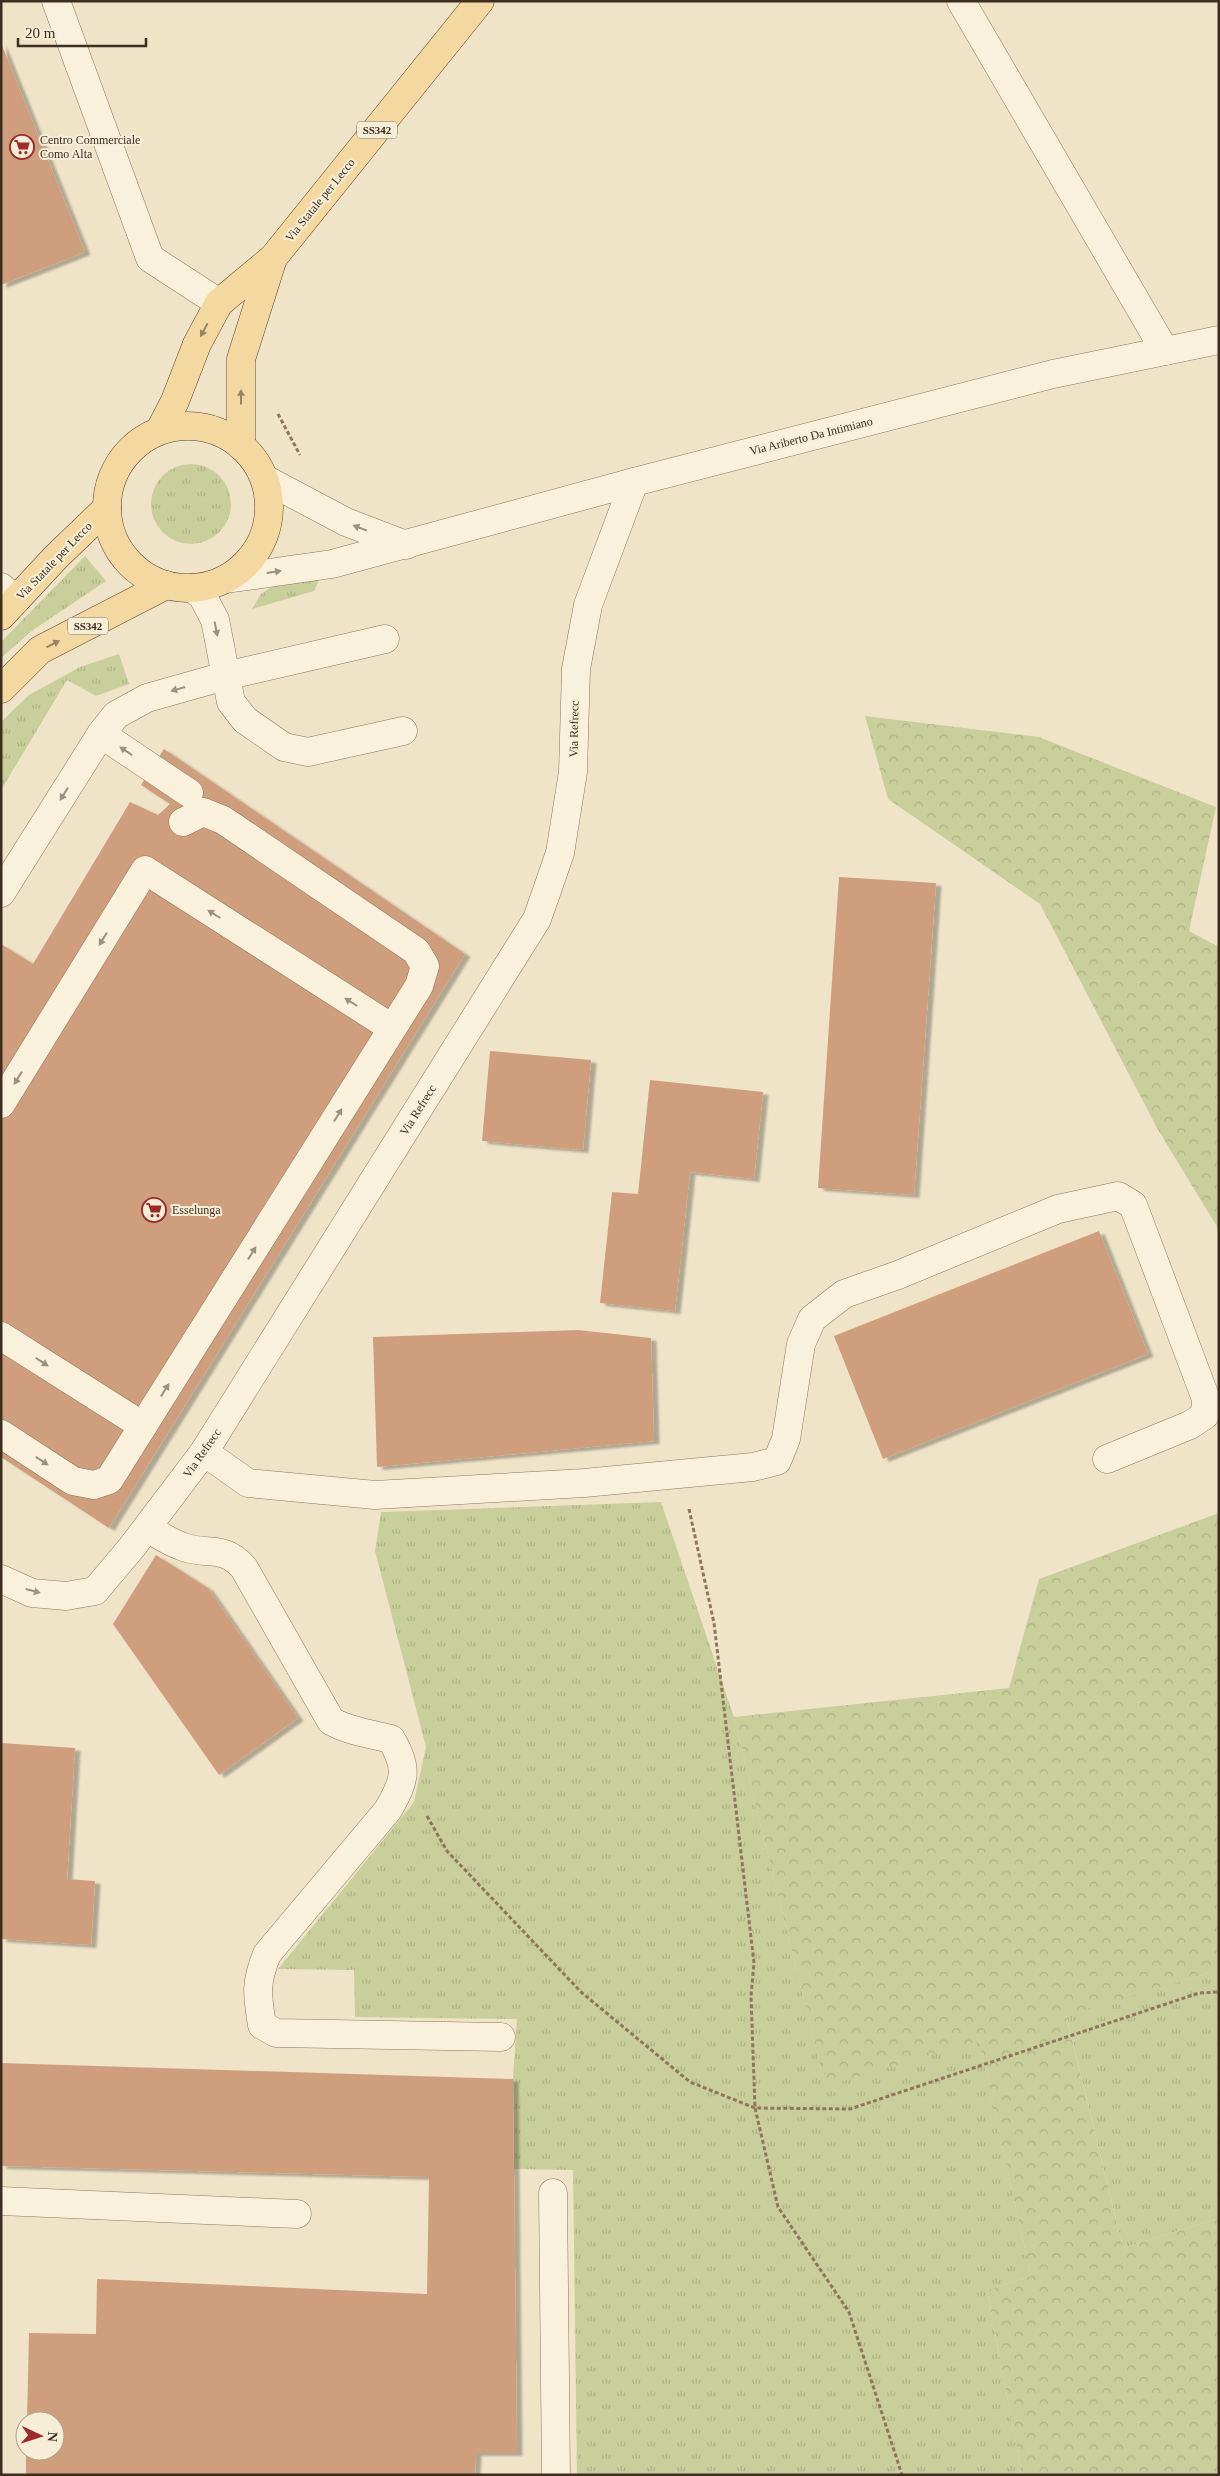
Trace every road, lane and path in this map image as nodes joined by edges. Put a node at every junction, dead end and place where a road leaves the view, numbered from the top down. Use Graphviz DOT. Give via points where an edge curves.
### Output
graph roads {
  1 [pos="56,1"];
  2 [pos="480,1"];
  3 [pos="961,1"];
  4 [pos="273,258"];
  5 [pos="219,303"];
  6 [pos="1219,340"];
  7 [pos="1165,351"];
  8 [pos="160,430"];
  9 [pos="241,446"];
  10 [pos="265,479"];
  11 [pos="634,482"];
  12 [pos="106,508"];
  13 [pos="406,546"];
  14 [pos="226,579"];
  15 [pos="166,586"];
  16 [pos="193,588"];
  17 [pos="6,601"];
  18 [pos="385,639"];
  19 [pos="225,676"];
  20 [pos="1,689"];
  21 [pos="403,731"];
  22 [pos="101,734"];
  23 [pos="189,793"];
  24 [pos="183,822"];
  25 [pos="1,893"];
  26 [pos="392,1028"];
  27 [pos="1,1104"];
  28 [pos="1,1336"];
  29 [pos="143,1426"];
  30 [pos="1,1434"];
  31 [pos="204,1452"];
  32 [pos="1107,1459"];
  33 [pos="682,1474"];
  34 [pos="147,1528"];
  35 [pos="1,1579"];
  36 [pos="404,1774"];
  37 [pos="1219,1992"];
  38 [pos="501,2037"];
  39 [pos="756,2108"];
  40 [pos="553,2193"];
  41 [pos="1,2201"];
  42 [pos="297,2214"];
  43 [pos="556,2475"];
  44 [pos="902,2475"];
  1 -- 5 [label="street" via="150,258"];
  2 -- 4 [label="main road, Via Statale per Lecco / SS342"];
  3 -- 7 [label="street"];
  4 -- 5 [label="main road, Via Statale per Lecco"];
  9 -- 4 [label="main road, Via Statale per Lecco, one-way" via="242,359"];
  5 -- 8 [label="main road, Via Statale per Lecco, one-way" via="197,344"];
  6 -- 7 [label="street, Via Ariberto Da Intimiano"];
  7 -- 11 [label="street, Via Ariberto Da Intimiano" via="1053,374"];
  8 -- 9 [label="main road" via="188,425 206,427 232,438"];
  8 -- 12 [label="main road" via="135,445 111,480"];
  9 -- 10 [label="main road" via="251,454"];
  13 -- 10 [label="street, one-way" via="346,522"];
  10 -- 14 [label="main road" via="269,510 263,539 249,562"];
  11 -- 13 [label="street, Via Ariberto Da Intimiano"];
  11 -- 31 [label="street, Via Refrecc" via="588,605 576,669 574,772 560,854 537,919"];
  12 -- 15 [label="main road" via="111,534 125,558 146,577"];
  12 -- 17 [label="main road, Via Statale per Lecco"];
  14 -- 13 [label="street, Via Ariberto Da Intimiano, one-way" via="332,564"];
  14 -- 16 [label="main road"];
  15 -- 16 [label="main road"];
  20 -- 15 [label="main road, SS342, one-way" via="40,650"];
  16 -- 19 [label="street, one-way" via="203,596 215,620"];
  18 -- 19 [label="street"];
  19 -- 21 [label="street" via="231,702 245,720 284,746 308,752"];
  19 -- 22 [label="street, one-way" via="147,698 116,715"];
  23 -- 22 [label="street, one-way"];
  22 -- 25 [label="street, one-way"];
  24 -- 26 [label="street" via="203,812 223,820 416,951 425,966 419,986"];
  26 -- 27 [label="street, one-way" via="145,870"];
  29 -- 26 [label="street, one-way"];
  28 -- 29 [label="street, one-way"];
  30 -- 29 [label="street, one-way" via="73,1481 94,1485 109,1480"];
  31 -- 33 [label="street" via="248,1483 375,1495"];
  31 -- 34 [label="street, Via Refrecc"];
  32 -- 33 [label="street" via="1190,1425 1205,1415 1206,1400 1133,1205 1118,1196 1058,1209 844,1294 812,1319 801,1344 786,1439 776,1460 753,1467"];
  33 -- 39 [label="path" via="715,1633 754,1963 751,1996"];
  35 -- 34 [label="street, Via Refrecc, one-way" via="32,1593 66,1596 95,1591"];
  34 -- 36 [label="street" via="182,1547 235,1557 331,1721 343,1728 390,1739 401,1756"];
  36 -- 38 [label="street" via="388,1810 267,1954 256,1989 262,2026 276,2033"];
  36 -- 39 [label="path" via="447,1851 581,1992 690,2082"];
  37 -- 39 [label="path" via="1199,1993 850,2109"];
  39 -- 44 [label="path" via="778,2207 849,2312"];
  40 -- 43 [label="street"];
  41 -- 42 [label="street"];
}
